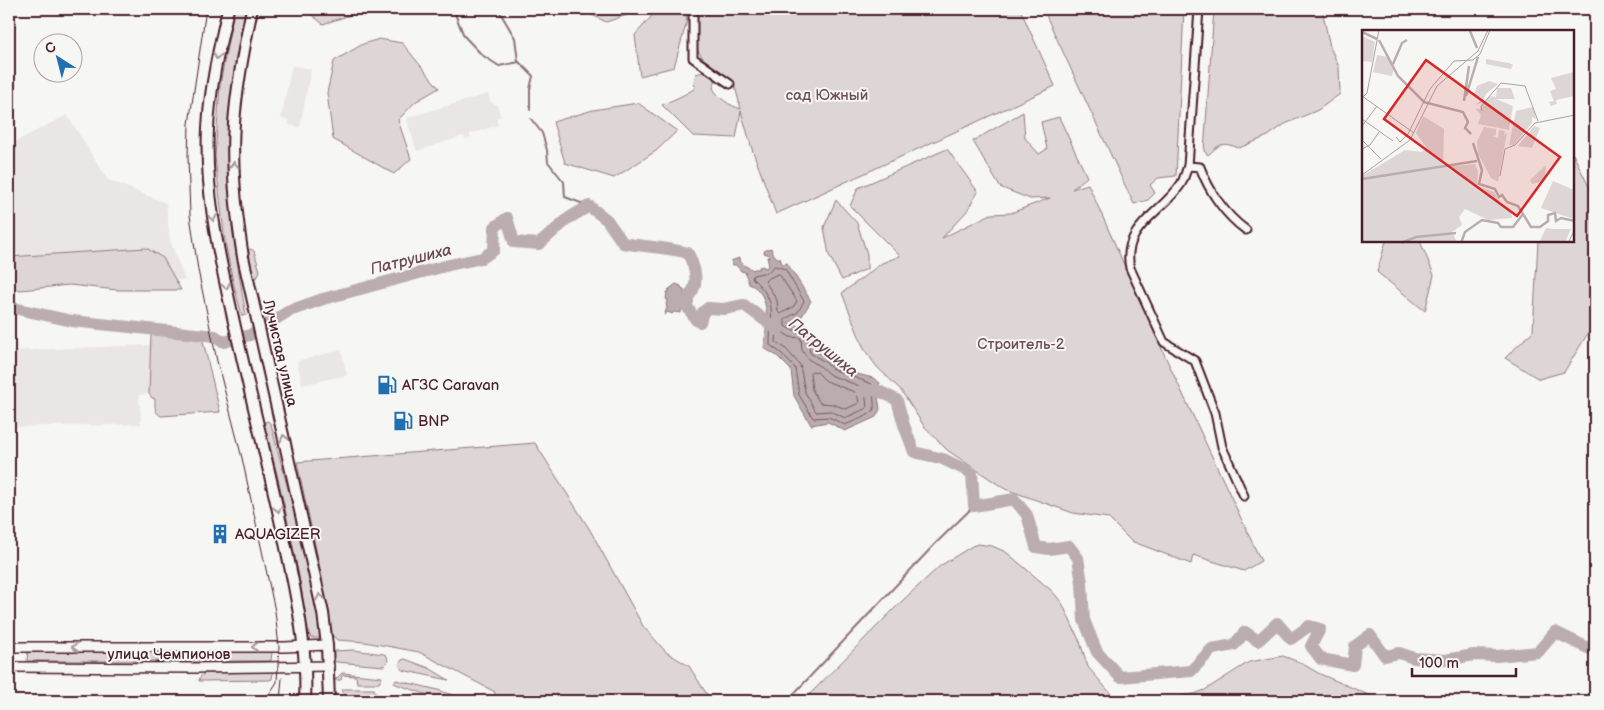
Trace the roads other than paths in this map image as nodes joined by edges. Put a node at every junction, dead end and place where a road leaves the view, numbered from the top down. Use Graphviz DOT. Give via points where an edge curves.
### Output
graph roads {
  1 [pos="228,9"];
  2 [pos="252,9"];
  3 [pos="693,9"];
  4 [pos="1199,9"];
  5 [pos="730,84"];
  6 [pos="1188,166"];
  7 [pos="1246,230"];
  8 [pos="1244,496"];
  9 [pos="328,645"];
  10 [pos="303,646"];
  11 [pos="9,647"];
  12 [pos="9,666"];
  13 [pos="329,666"];
  14 [pos="305,667"];
  15 [pos="305,701"];
  16 [pos="329,701"];
  1 -- 10 [label="main road, one-way" via="216,63 208,129 214,227 277,504"];
  9 -- 2 [label="main road, Лучистая улица, one-way" via="310,550 243,257 237,216 233,145 238,79"];
  3 -- 5 [label="street" via="693,58"];
  4 -- 6 [label="street"];
  6 -- 7 [label="street" via="1200,166 1208,186 1235,222"];
  6 -- 8 [label="street" via="1181,184 1137,230 1127,257 1164,342 1195,361 1215,414 1222,447"];
  9 -- 10 [label="street, улица Чемпионов"];
  9 -- 13 [label="main road, Лучистая улица"];
  10 -- 11 [label="street, улица Чемпионов, one-way"];
  10 -- 14 [label="main road"];
  12 -- 14 [label="street, улица Чемпионов"];
  13 -- 14 [label="street, улица Чемпионов"];
  13 -- 16 [label="main road, Лучистая улица"];
  14 -- 15 [label="main road"];
}
